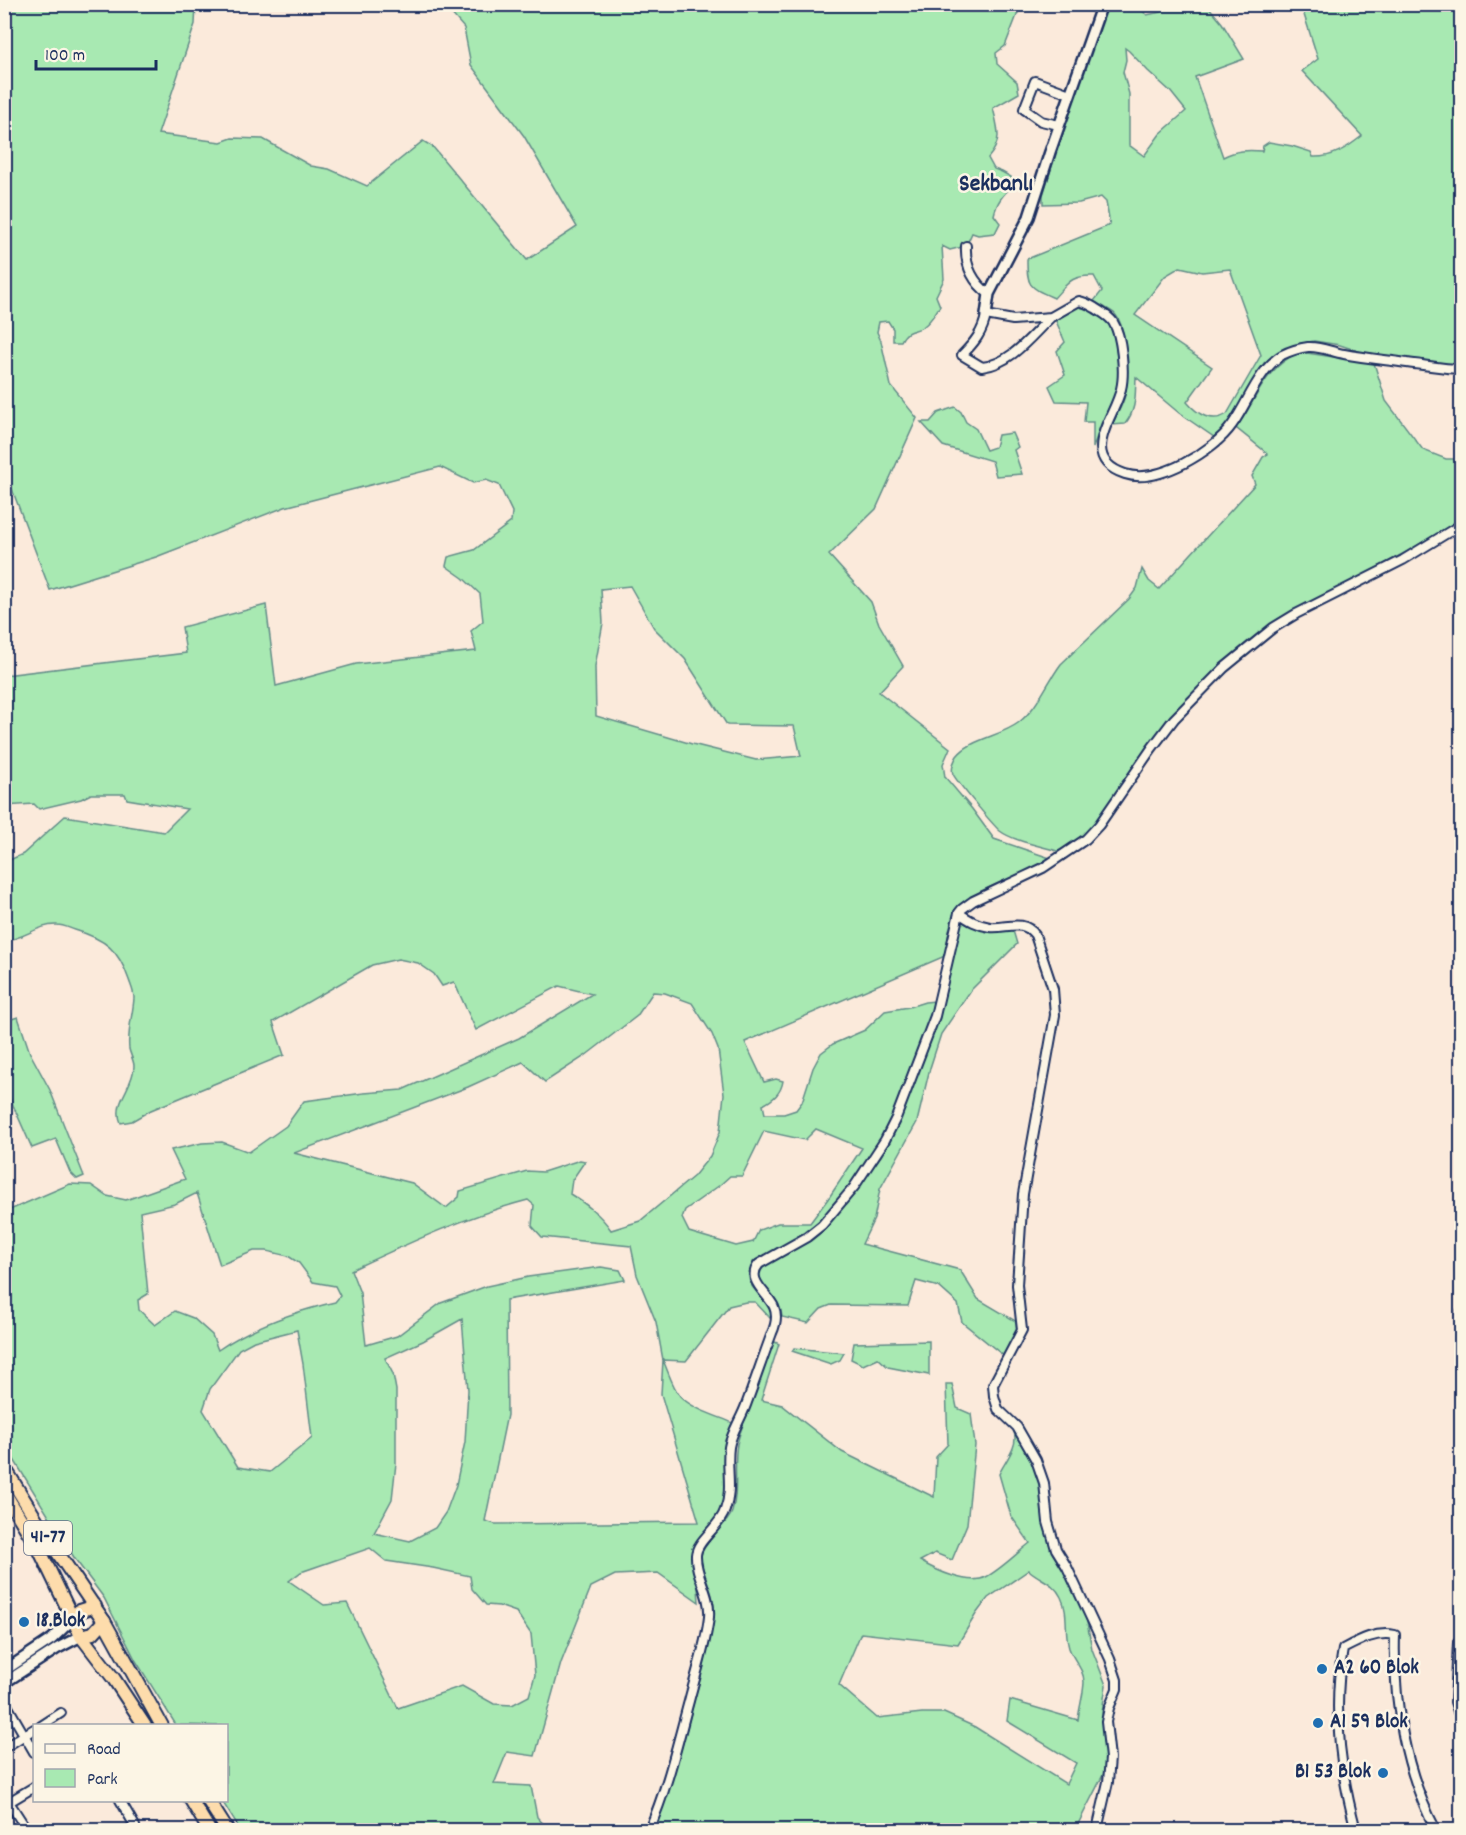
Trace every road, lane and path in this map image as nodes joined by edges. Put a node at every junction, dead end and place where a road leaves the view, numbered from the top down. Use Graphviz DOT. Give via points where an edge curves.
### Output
graph roads {
  1 [pos="1102,4"];
  2 [pos="1070,94"];
  3 [pos="1059,126"];
  4 [pos="966,246"];
  5 [pos="989,294"];
  6 [pos="986,315"];
  7 [pos="1050,317"];
  8 [pos="1461,369"];
  9 [pos="1461,524"];
  10 [pos="959,913"];
  11 [pos="1461,1311"];
  12 [pos="1461,1321"];
  13 [pos="4,1467"];
  14 [pos="4,1492"];
  15 [pos="94,1606"];
  16 [pos="72,1620"];
  17 [pos="104,1621"];
  18 [pos="81,1636"];
  19 [pos="1458,1642"];
  20 [pos="4,1671"];
  21 [pos="4,1683"];
  22 [pos="4,1700"];
  23 [pos="61,1713"];
  24 [pos="43,1724"];
  25 [pos="144,1724"];
  26 [pos="161,1724"];
  27 [pos="1461,1724"];
  28 [pos="33,1730"];
  29 [pos="24,1735"];
  30 [pos="4,1748"];
  31 [pos="33,1750"];
  32 [pos="33,1787"];
  33 [pos="121,1802"];
  34 [pos="192,1802"];
  35 [pos="209,1802"];
  36 [pos="135,1826"];
  37 [pos="27,1830"];
  38 [pos="209,1830"];
  39 [pos="227,1830"];
  40 [pos="649,1830"];
  41 [pos="1097,1830"];
  42 [pos="1356,1830"];
  43 [pos="1436,1830"];
  1 -- 2 [label="street"];
  2 -- 3 [label="street"];
  2 -- 3 [label="street" via="1035,81 1024,109 1041,121"];
  3 -- 5 [label="street" via="1029,217"];
  4 -- 5 [label="street" via="972,276"];
  5 -- 6 [label="street"];
  6 -- 7 [label="street" via="1013,320"];
  6 -- 7 [label="street" via="982,330 962,355 982,367 1007,359"];
  7 -- 8 [label="street" via="1083,301 1114,324 1119,338 1122,383 1101,446 1110,465 1124,474 1162,473 1214,444 1234,423 1273,363 1300,348 1316,347"];
  9 -- 10 [label="street" via="1401,561 1286,619 1243,651 1174,719 1086,839 1035,873 973,901"];
  10 -- 40 [label="street" via="935,1016 885,1140 854,1187 822,1225 755,1268 757,1284 776,1313 776,1324 731,1439 726,1510 697,1551 709,1617 668,1779"];
  10 -- 41 [label="street" via="981,926 1030,928 1054,996 1053,1030 1023,1194 1017,1285 1022,1330 993,1390 998,1408 1017,1427 1036,1460 1056,1550 1117,1680 1106,1722 1108,1782"];
  11 -- 12 [label="street"];
  13 -- 15 [label="highway, 41-77"];
  14 -- 16 [label="highway, 41-77" via="45,1561"];
  15 -- 16 [label="highway" via="83,1609"];
  15 -- 17 [label="highway"];
  16 -- 18 [label="highway"];
  16 -- 20 [label="street" via="52,1639"];
  17 -- 18 [label="highway" via="93,1633"];
  17 -- 26 [label="highway"];
  18 -- 21 [label="street"];
  18 -- 25 [label="highway"];
  19 -- 27 [label="street" via="1455,1702"];
  22 -- 29 [label="street"];
  23 -- 24 [label="street"];
  28 -- 29 [label="street"];
  29 -- 30 [label="street"];
  29 -- 31 [label="street"];
  32 -- 37 [label="street" via="9,1802"];
  33 -- 36 [label="street"];
  34 -- 38 [label="highway"];
  35 -- 39 [label="highway"];
  42 -- 43 [label="street" via="1338,1742 1338,1678 1343,1649 1384,1632 1395,1635 1400,1719 1416,1787"];
}
